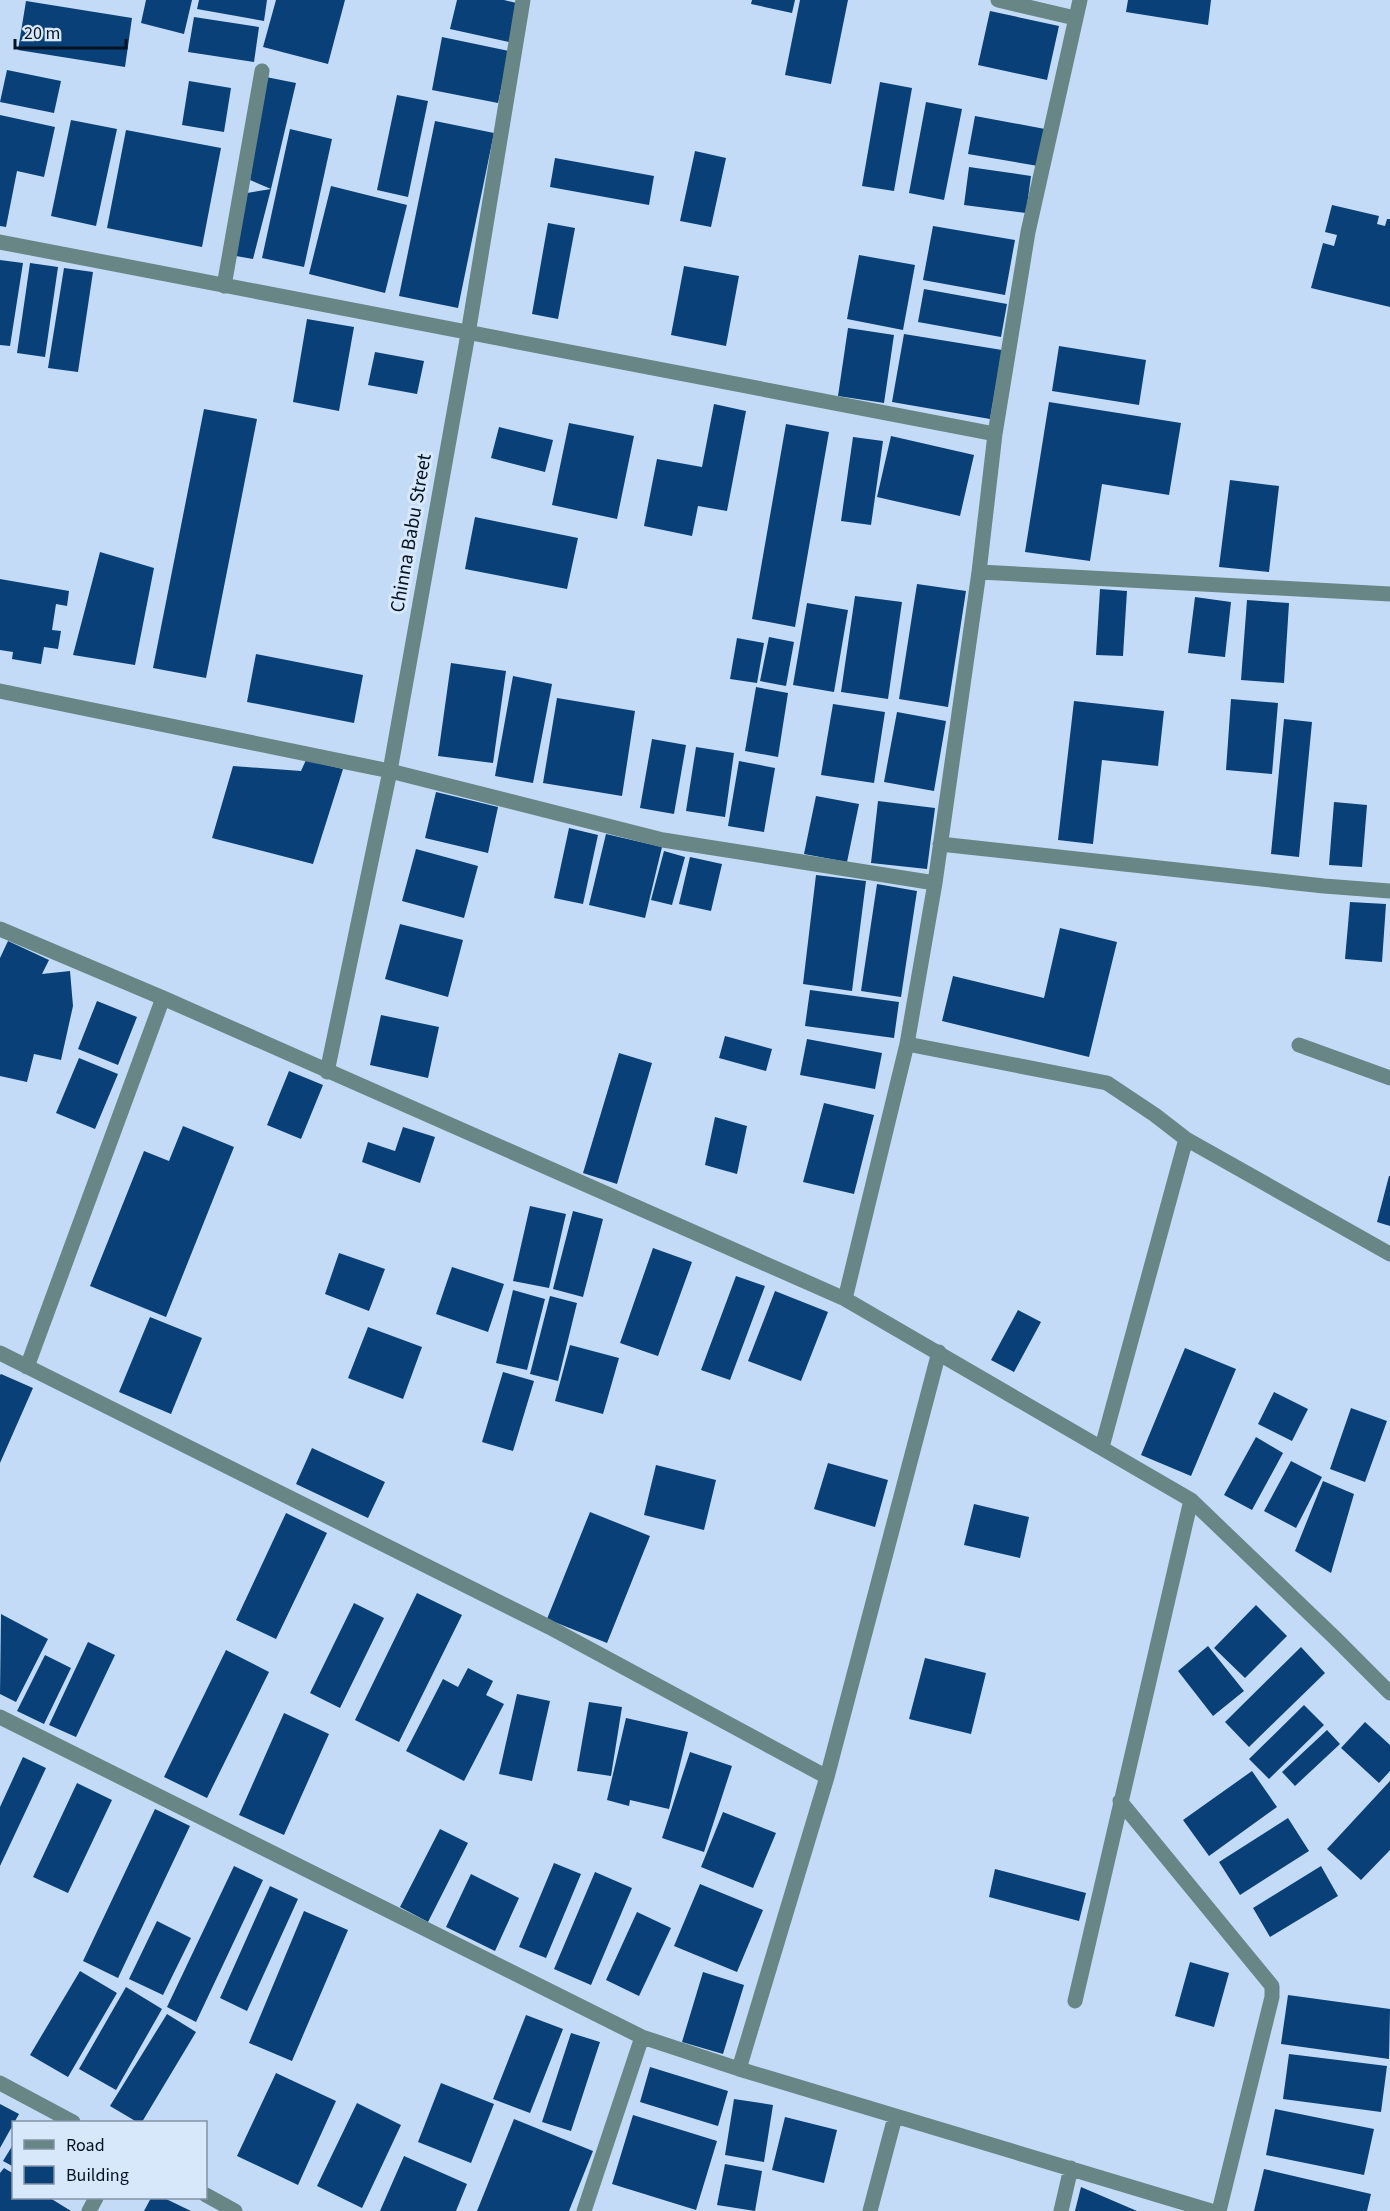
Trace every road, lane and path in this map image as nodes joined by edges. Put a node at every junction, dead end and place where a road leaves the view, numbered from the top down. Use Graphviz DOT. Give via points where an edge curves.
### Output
graph roads {
  1 [pos="523,0"];
  2 [pos="998,0"];
  3 [pos="1080,0"];
  4 [pos="1075,18"];
  5 [pos="262,71"];
  6 [pos="0,242"];
  7 [pos="224,286"];
  8 [pos="468,334"];
  9 [pos="994,434"];
  10 [pos="979,572"];
  11 [pos="1390,594"];
  12 [pos="0,691"];
  13 [pos="390,771"];
  14 [pos="940,844"];
  15 [pos="934,883"];
  16 [pos="1390,891"];
  17 [pos="0,929"];
  18 [pos="163,998"];
  19 [pos="907,1044"];
  20 [pos="1299,1045"];
  21 [pos="327,1072"];
  22 [pos="1390,1078"];
  23 [pos="1186,1139"];
  24 [pos="1390,1254"];
  25 [pos="845,1299"];
  26 [pos="939,1352"];
  27 [pos="0,1353"];
  28 [pos="27,1367"];
  29 [pos="1102,1447"];
  30 [pos="1191,1500"];
  31 [pos="1390,1693"];
  32 [pos="0,1717"];
  33 [pos="827,1778"];
  34 [pos="1120,1801"];
  35 [pos="1075,2001"];
  36 [pos="642,2037"];
  37 [pos="739,2069"];
  38 [pos="0,2083"];
  39 [pos="895,2117"];
  40 [pos="71,2121"];
  41 [pos="1071,2168"];
  42 [pos="207,2196"];
  43 [pos="235,2211"];
  44 [pos="584,2211"];
  45 [pos="870,2211"];
  46 [pos="1061,2211"];
  47 [pos="1211,2211"];
  48 [pos="1219,2211"];
  1 -- 8 [label="street, Chinna Babu Street"];
  2 -- 4 [label="street"];
  3 -- 4 [label="street"];
  4 -- 9 [label="street" via="1028,232"];
  5 -- 7 [label="street"];
  6 -- 7 [label="street"];
  7 -- 8 [label="street"];
  8 -- 9 [label="street"];
  8 -- 13 [label="street, Chinna Babu Street"];
  9 -- 10 [label="street"];
  10 -- 11 [label="street"];
  10 -- 14 [label="street"];
  12 -- 13 [label="street"];
  13 -- 15 [label="street" via="663,840"];
  13 -- 21 [label="street, Chinna Babu Street"];
  14 -- 15 [label="street"];
  14 -- 16 [label="street"];
  15 -- 19 [label="street"];
  17 -- 18 [label="street"];
  18 -- 21 [label="street"];
  18 -- 28 [label="street"];
  19 -- 23 [label="street" via="1107,1083"];
  19 -- 25 [label="street"];
  20 -- 22 [label="street"];
  21 -- 25 [label="street"];
  23 -- 24 [label="street"];
  23 -- 29 [label="street"];
  25 -- 26 [label="street"];
  26 -- 29 [label="street"];
  26 -- 33 [label="street"];
  27 -- 28 [label="street"];
  28 -- 33 [label="street" via="549,1626"];
  29 -- 30 [label="street"];
  30 -- 31 [label="street"];
  30 -- 34 [label="street"];
  32 -- 36 [label="street"];
  33 -- 37 [label="street"];
  34 -- 35 [label="street"];
  34 -- 48 [label="street" via="1272,1986"];
  36 -- 37 [label="street"];
  36 -- 44 [label="street"];
  37 -- 39 [label="street"];
  38 -- 40 [label="street"];
  39 -- 41 [label="street"];
  39 -- 45 [label="street"];
  41 -- 46 [label="street"];
  41 -- 47 [label="street"];
  42 -- 43 [label="street"];
}
